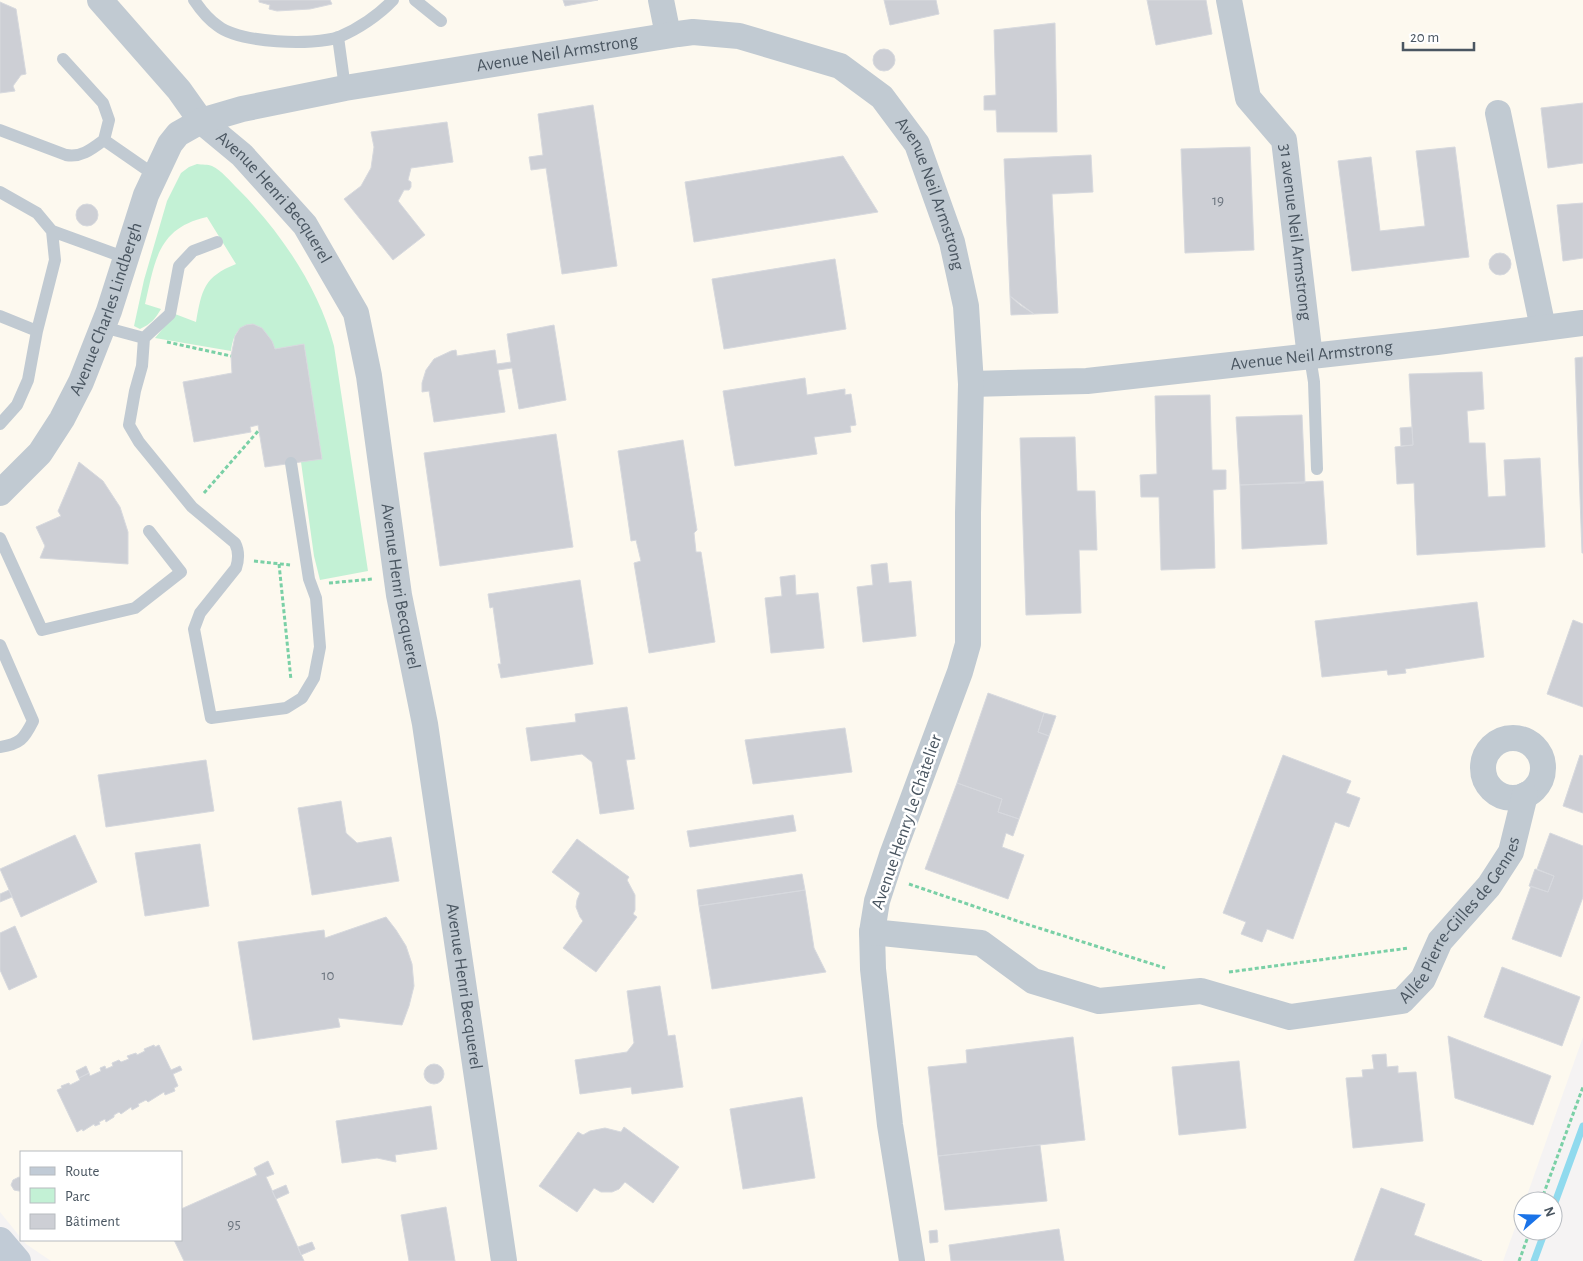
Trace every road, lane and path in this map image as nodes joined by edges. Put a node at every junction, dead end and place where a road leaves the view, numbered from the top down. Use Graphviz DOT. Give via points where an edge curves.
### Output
graph roads {
  1 [pos="100,0"];
  2 [pos="194,0"];
  3 [pos="393,0"];
  4 [pos="415,0"];
  5 [pos="661,0"];
  6 [pos="1229,0"];
  7 [pos="441,21"];
  8 [pos="668,35"];
  9 [pos="338,37"];
  10 [pos="63,59"];
  11 [pos="345,88"];
  12 [pos="1498,113"];
  13 [pos="201,121"];
  14 [pos="0,130"];
  15 [pos="104,140"];
  16 [pos="156,176"];
  17 [pos="0,192"];
  18 [pos="52,231"];
  19 [pos="217,242"];
  20 [pos="126,258"];
  21 [pos="0,316"];
  22 [pos="1583,323"];
  23 [pos="103,327"];
  24 [pos="1543,328"];
  25 [pos="37,331"];
  26 [pos="144,338"];
  27 [pos="231,356"];
  28 [pos="1310,357"];
  29 [pos="971,384"];
  30 [pos="0,424"];
  31 [pos="259,430"];
  32 [pos="291,463"];
  33 [pos="1317,468"];
  34 [pos="0,493"];
  35 [pos="192,507"];
  36 [pos="149,531"];
  37 [pos="0,538"];
  38 [pos="239,560"];
  39 [pos="279,564"];
  40 [pos="308,573"];
  41 [pos="398,578"];
  42 [pos="0,645"];
  43 [pos="293,704"];
  44 [pos="0,747"];
  45 [pos="1525,795"];
  46 [pos="885,876"];
  47 [pos="872,932"];
  48 [pos="1438,944"];
  49 [pos="1166,969"];
  50 [pos="1222,973"];
  51 [pos="1583,1088"];
  52 [pos="1545,1191"];
  53 [pos="0,1240"];
  54 [pos="1526,1241"];
  55 [pos="17,1261"];
  56 [pos="504,1261"];
  57 [pos="912,1261"];
  58 [pos="1519,1261"];
  1 -- 13 [label="street, Avenue Henri Becquerel" via="179,90"];
  2 -- 9 [label="lane" via="218,27 244,37 272,42 308,42"];
  3 -- 9 [label="lane" via="364,23"];
  4 -- 7 [label="lane"];
  5 -- 8 [label="street"];
  6 -- 28 [label="street, 31 avenue Neil Armstrong" via="1248,98 1284,140"];
  8 -- 11 [label="street, Avenue Neil Armstrong"];
  8 -- 29 [label="street, Avenue Neil Armstrong" via="693,32 739,36 787,49 840,66 882,97 917,144 952,242 966,306"];
  9 -- 11 [label="lane"];
  10 -- 15 [label="lane" via="103,103 109,120"];
  11 -- 13 [label="street, Avenue Neil Armstrong"];
  12 -- 24 [label="street"];
  13 -- 16 [label="street, Avenue Charles Lindbergh" via="178,134"];
  13 -- 41 [label="street, Avenue Henri Becquerel" via="242,155 305,225 356,313"];
  14 -- 15 [label="lane" via="76,157"];
  15 -- 16 [label="lane"];
  16 -- 20 [label="street, Avenue Charles Lindbergh" via="146,195"];
  17 -- 18 [label="lane" via="37,213"];
  18 -- 20 [label="lane"];
  18 -- 25 [label="lane" via="55,260"];
  19 -- 26 [label="lane" via="193,251 179,266 170,314"];
  20 -- 23 [label="street, Avenue Charles Lindbergh"];
  21 -- 25 [label="lane"];
  22 -- 24 [label="street, Avenue Neil Armstrong"];
  23 -- 26 [label="lane"];
  23 -- 34 [label="street, Avenue Charles Lindbergh" via="62,419 40,453"];
  24 -- 28 [label="street, Avenue Neil Armstrong"];
  25 -- 30 [label="lane" via="28,380 17,405"];
  26 -- 27 [label="path"];
  26 -- 35 [label="lane" via="142,366 129,425"];
  28 -- 29 [label="street, Avenue Neil Armstrong" via="1081,382"];
  28 -- 33 [label="lane"];
  29 -- 46 [label="street, Avenue Henry Le Châtelier" via="968,644"];
  31 -- 35 [label="path"];
  32 -- 40 [label="lane"];
  35 -- 38 [label="lane" via="235,543"];
  36 -- 37 [label="lane" via="181,572 135,608 42,630"];
  38 -- 39 [label="path"];
  38 -- 43 [label="lane" via="200,614 194,629 212,718 286,708"];
  39 -- 40 [label="path"];
  39 -- 43 [label="path"];
  40 -- 41 [label="path" via="322,583"];
  40 -- 43 [label="lane" via="316,598 320,647 314,678 302,698"];
  41 -- 56 [label="street, Avenue Henri Becquerel" via="425,724"];
  42 -- 44 [label="lane" via="33,721 25,737 14,745"];
  45 -- 48 [label="street, Allée Pierre-Gilles de Gennes" via="1510,852 1489,886"];
  46 -- 47 [label="street, Avenue Henry Le Châtelier"];
  46 -- 49 [label="path"];
  47 -- 48 [label="street, Allée Pierre-Gilles de Gennes" via="981,943 1032,981 1099,1001 1201,991 1290,1016 1402,1001 1423,979"];
  47 -- 57 [label="street, Avenue Henry Le Châtelier" via="890,1125"];
  48 -- 50 [label="path"];
  51 -- 52 [label="path"];
  53 -- 55 [label="street"];
  54 -- 58 [label="path"];
}
